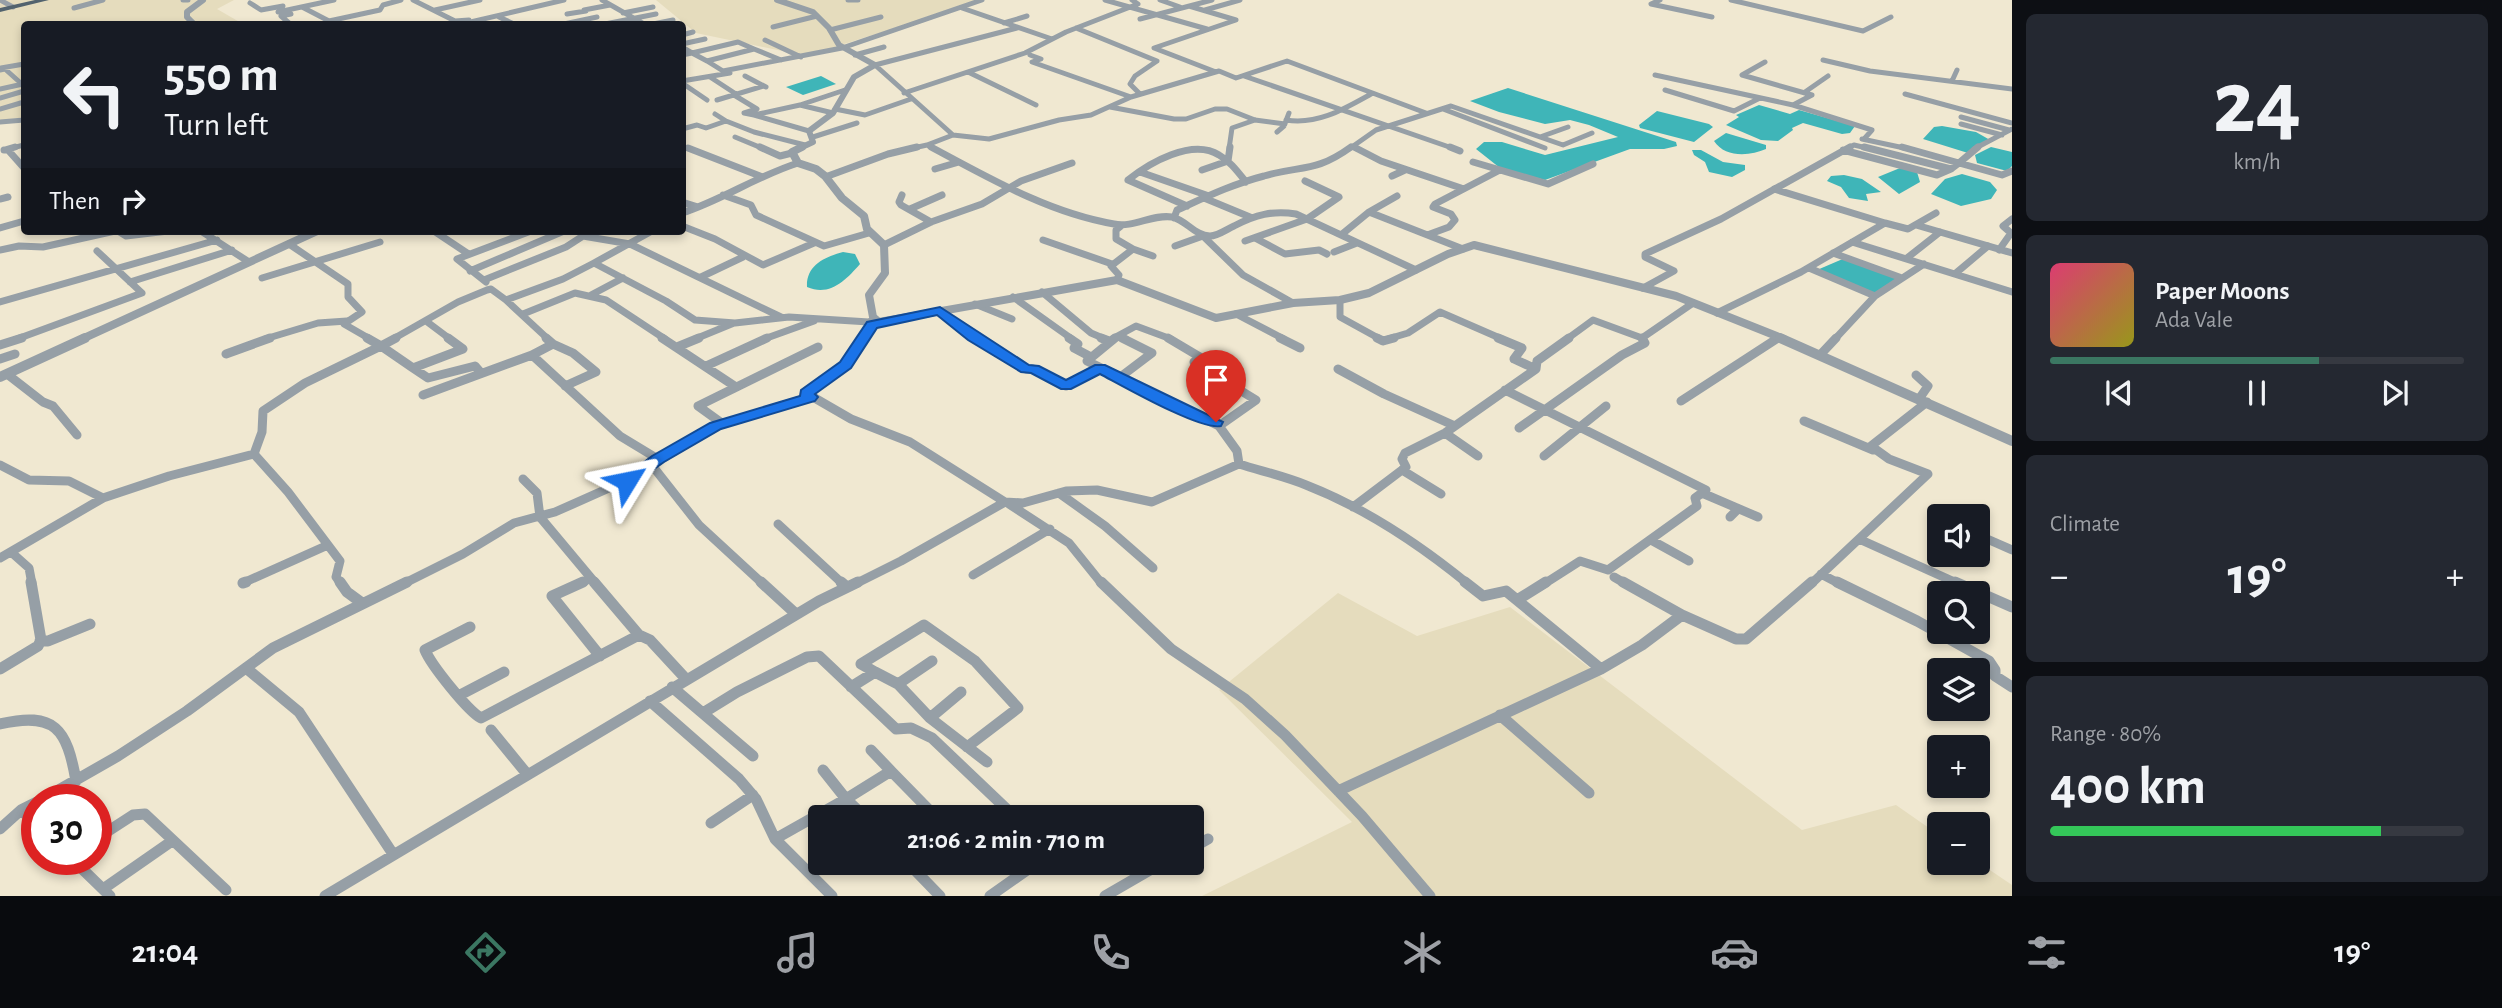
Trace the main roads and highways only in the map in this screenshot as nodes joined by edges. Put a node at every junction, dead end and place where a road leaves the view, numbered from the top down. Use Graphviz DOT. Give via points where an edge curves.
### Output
graph roads {
  1 [pos="45,0"];
  2 [pos="0,10"];
  1 -- 2 [label="main road"];
}
